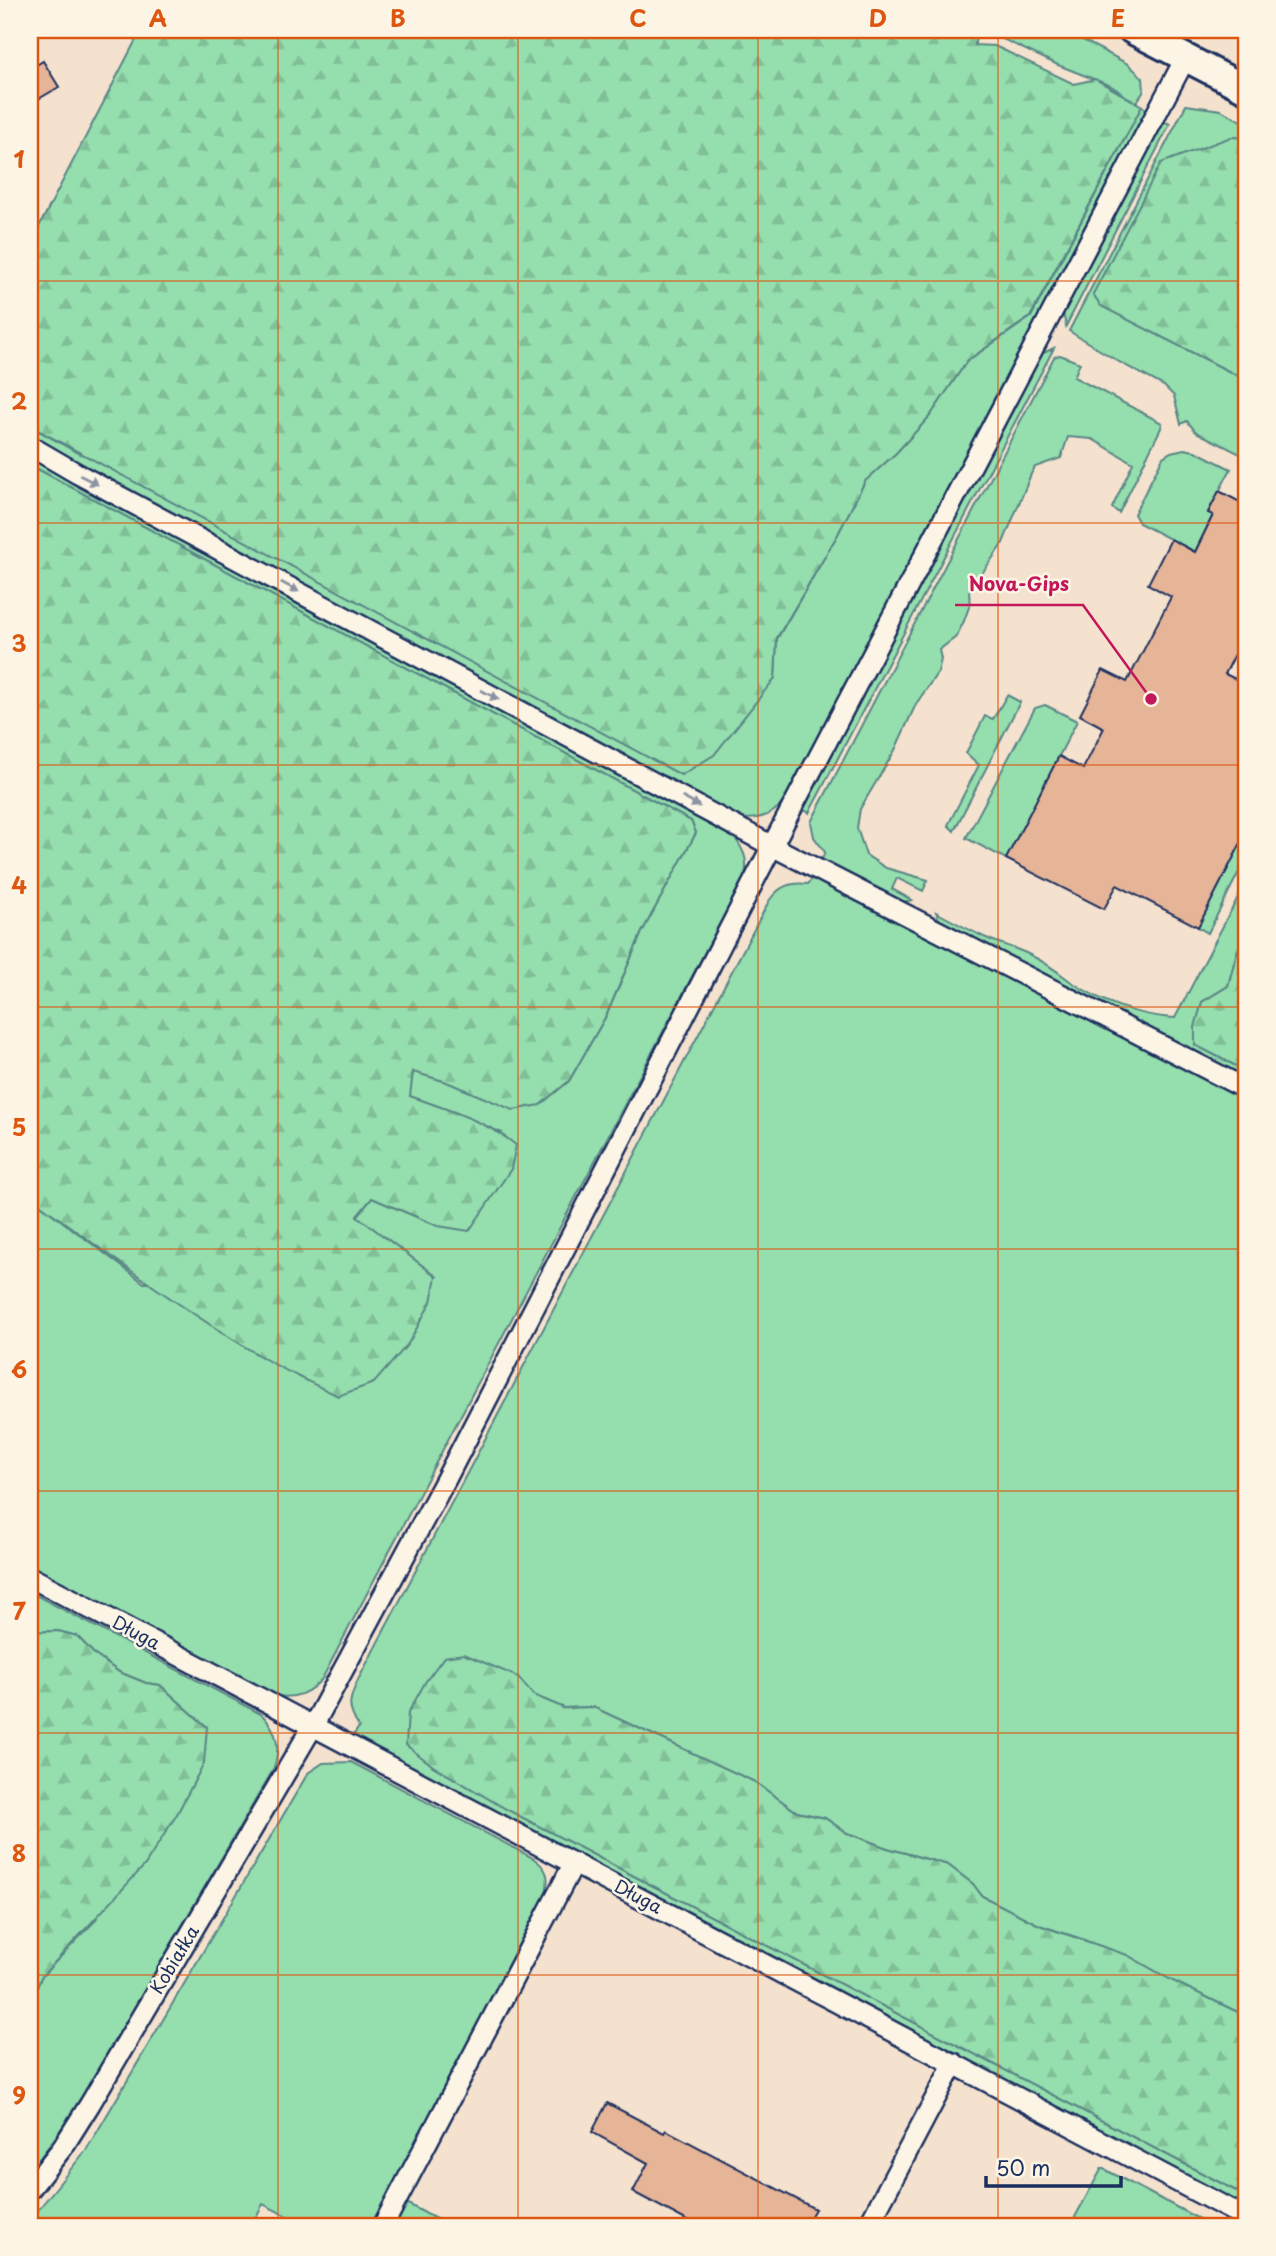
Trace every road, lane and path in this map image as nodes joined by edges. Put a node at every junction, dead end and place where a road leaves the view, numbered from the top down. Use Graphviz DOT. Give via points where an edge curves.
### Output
graph roads {
  1 [pos="1132,30"];
  2 [pos="1186,57"];
  3 [pos="1246,89"];
  4 [pos="30,446"];
  5 [pos="772,846"];
  6 [pos="1246,1088"];
  7 [pos="30,1577"];
  8 [pos="313,1726"];
  9 [pos="574,1863"];
  10 [pos="954,2063"];
  11 [pos="30,2189"];
  12 [pos="1246,2218"];
  13 [pos="383,2226"];
  14 [pos="868,2226"];
  1 -- 2 [label="main road"];
  2 -- 3 [label="main road"];
  2 -- 5 [label="street, Kobiałka"];
  4 -- 5 [label="street, one-way"];
  5 -- 6 [label="street"];
  5 -- 8 [label="street, Kobiałka" via="446,1479"];
  7 -- 8 [label="street, Długa"];
  8 -- 9 [label="street, Długa"];
  8 -- 11 [label="street, Kobiałka" via="90,2104"];
  9 -- 10 [label="street, Długa"];
  9 -- 13 [label="street"];
  10 -- 12 [label="street, Długa"];
  10 -- 14 [label="street"];
}
